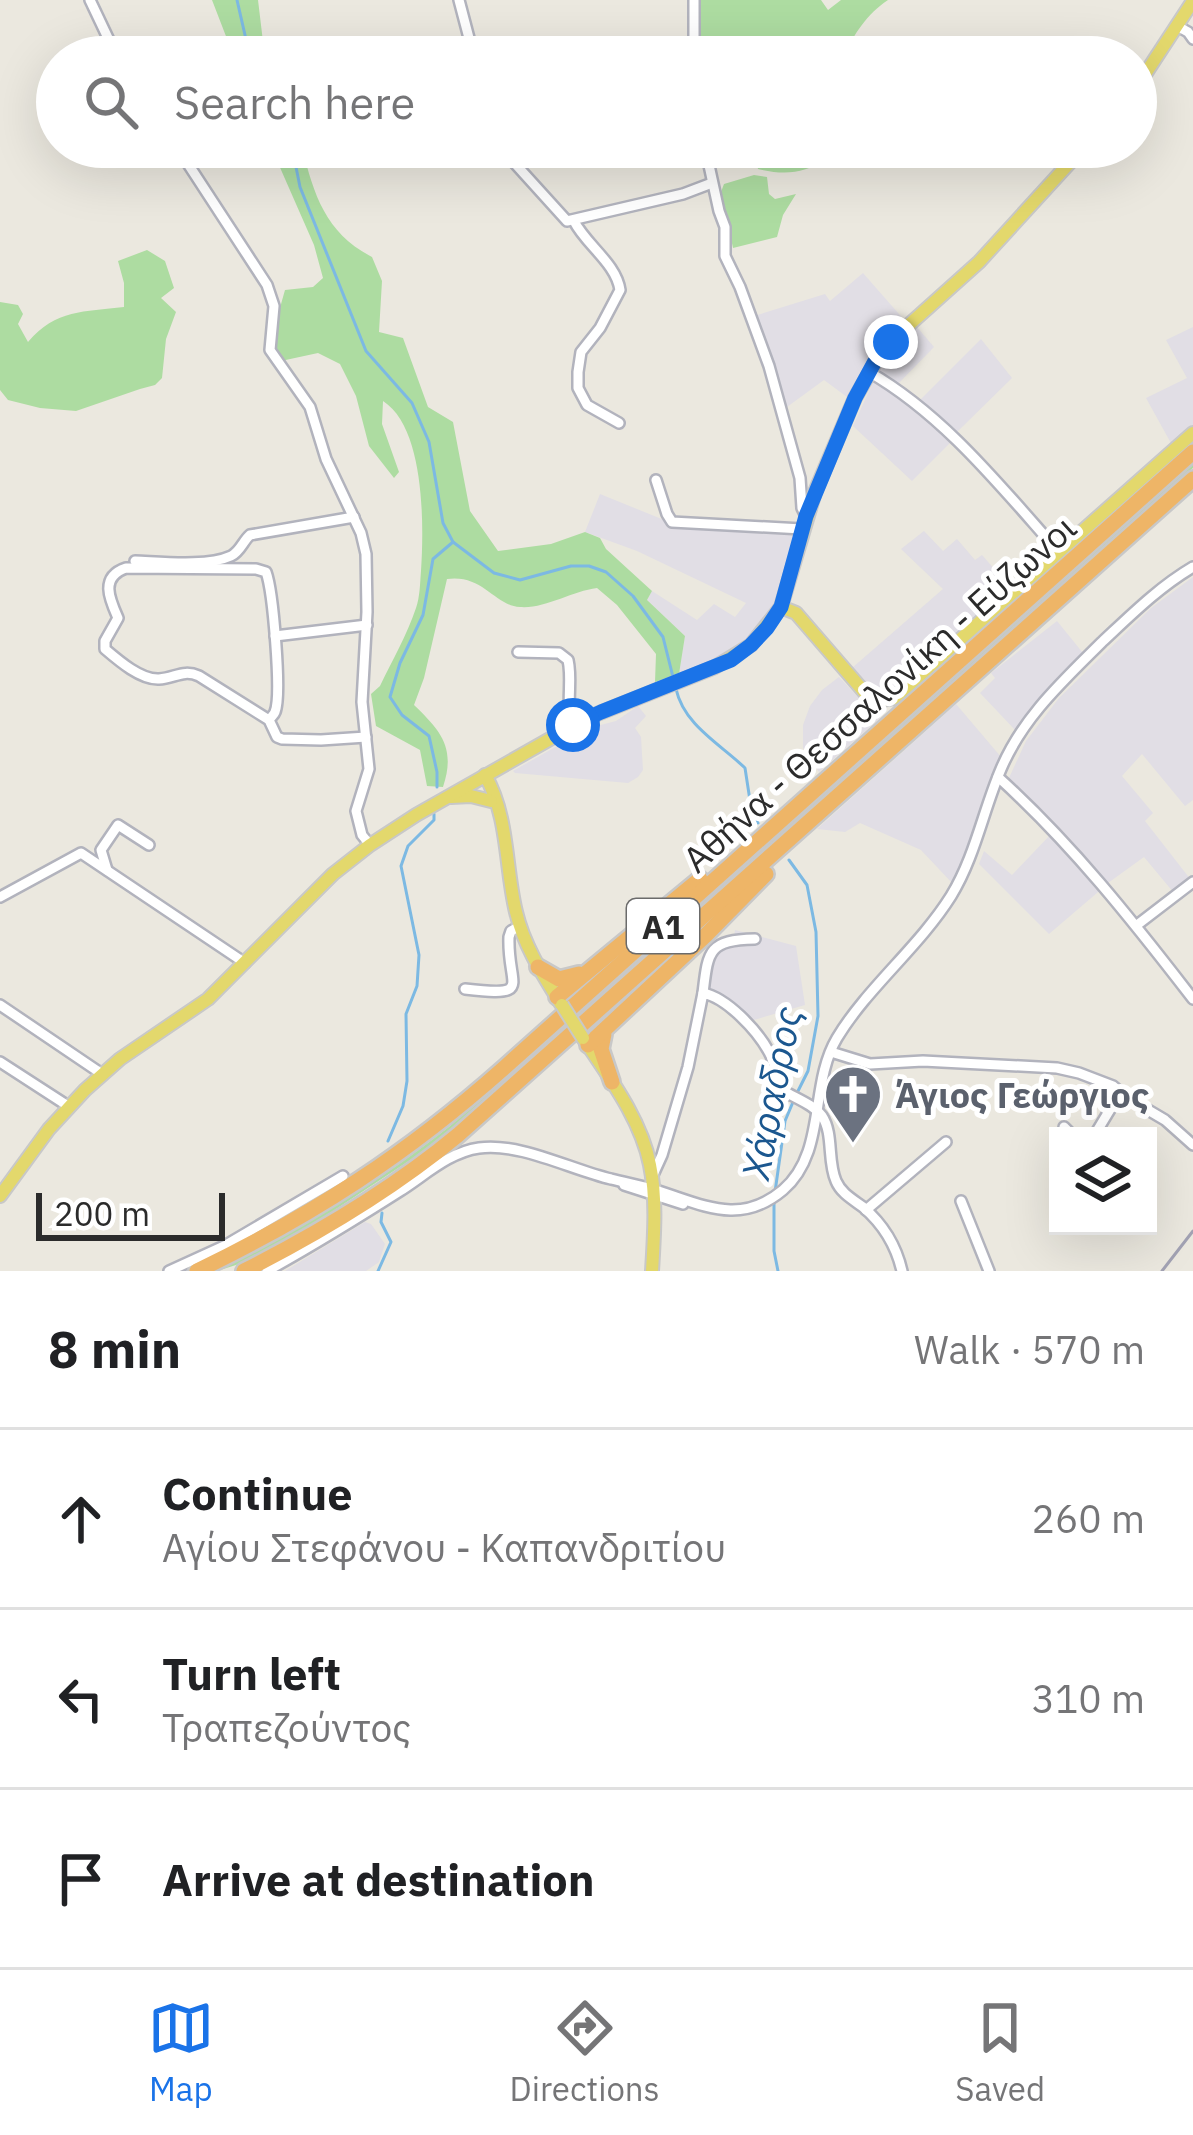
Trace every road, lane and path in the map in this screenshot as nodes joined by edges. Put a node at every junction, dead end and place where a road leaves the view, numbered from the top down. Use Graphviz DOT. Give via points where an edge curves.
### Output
graph roads {
  1 [pos="90,0"];
  2 [pos="459,0"];
  3 [pos="694,0"];
  4 [pos="1193,1"];
  5 [pos="1179,27"];
  6 [pos="107,36"];
  7 [pos="468,36"];
  8 [pos="694,36"];
  9 [pos="1193,39"];
  10 [pos="1157,58"];
  11 [pos="190,168"];
  12 [pos="519,168"];
  13 [pos="710,168"];
  14 [pos="1065,168"];
  15 [pos="712,183"];
  16 [pos="574,221"];
  17 [pos="869,372"];
  18 [pos="619,423"];
  19 [pos="1193,433"];
  20 [pos="1193,452"];
  21 [pos="1193,479"];
  22 [pos="656,480"];
  23 [pos="354,517"];
  24 [pos="804,523"];
  25 [pos="1058,551"];
  26 [pos="134,561"];
  27 [pos="1193,567"];
  28 [pos="781,607"];
  29 [pos="367,625"];
  30 [pos="275,636"];
  31 [pos="518,652"];
  32 [pos="269,720"];
  33 [pos="573,725"];
  34 [pos="366,737"];
  35 [pos="482,777"];
  36 [pos="998,777"];
  37 [pos="821,785"];
  38 [pos="444,799"];
  39 [pos="833,801"];
  40 [pos="495,807"];
  41 [pos="149,845"];
  42 [pos="370,845"];
  43 [pos="106,870"];
  44 [pos="1193,882"];
  45 [pos="0,897"];
  46 [pos="1137,925"];
  47 [pos="520,926"];
  48 [pos="755,939"];
  49 [pos="245,963"];
  50 [pos="538,967"];
  51 [pos="592,967"];
  52 [pos="465,989"];
  53 [pos="703,993"];
  54 [pos="1193,998"];
  55 [pos="560,1001"];
  56 [pos="0,1005"];
  57 [pos="606,1031"];
  58 [pos="585,1042"];
  59 [pos="831,1052"];
  60 [pos="0,1062"];
  61 [pos="102,1074"];
  62 [pos="612,1082"];
  63 [pos="1120,1093"];
  64 [pos="68,1106"];
  65 [pos="817,1110"];
  66 [pos="1099,1127"];
  67 [pos="946,1142"];
  68 [pos="1193,1145"];
  69 [pos="343,1176"];
  70 [pos="652,1187"];
  71 [pos="0,1196"];
  72 [pos="961,1201"];
  73 [pos="866,1210"];
  74 [pos="169,1271"];
  75 [pos="197,1271"];
  76 [pos="244,1271"];
  77 [pos="267,1271"];
  78 [pos="652,1271"];
  79 [pos="902,1271"];
  80 [pos="989,1271"];
  1 -- 6 [label="street"];
  2 -- 7 [label="street"];
  3 -- 8 [label="street"];
  4 -- 5 [label="main road"];
  5 -- 9 [label="street"];
  5 -- 10 [label="main road"];
  11 -- 23 [label="street" via="266,286 274,306 270,350 310,407"];
  12 -- 16 [label="street"];
  13 -- 15 [label="street"];
  14 -- 17 [label="main road"];
  15 -- 16 [label="street"];
  15 -- 24 [label="street" via="724,256 776,387"];
  16 -- 18 [label="street" via="620,290 581,352 578,388 587,404"];
  17 -- 24 [label="main road"];
  17 -- 25 [label="street" via="950,433"];
  19 -- 25 [label="main road"];
  20 -- 37 [label="highway, Αθήνα - Θεσσαλονίκη - Εύζωνοι / Α1"];
  21 -- 39 [label="highway, Αθήνα - Θεσσαλονίκη - Εύζωνοι / Α1"];
  22 -- 24 [label="street" via="672,522"];
  23 -- 26 [label="street" via="250,535 226,557"];
  23 -- 29 [label="street" via="366,554"];
  24 -- 28 [label="main road"];
  25 -- 28 [label="main road" via="888,700 866,694 796,613"];
  27 -- 36 [label="street" via="1145,601 1048,696"];
  28 -- 33 [label="main road" via="731,660"];
  29 -- 30 [label="street"];
  29 -- 34 [label="street"];
  30 -- 32 [label="street"];
  30 -- 32 [label="street" via="262,571 126,568 110,580 118,618 108,652 155,680 189,671"];
  31 -- 33 [label="street" via="568,660"];
  32 -- 34 [label="street" via="282,739"];
  33 -- 35 [label="main road"];
  34 -- 42 [label="street" via="368,779 356,811"];
  35 -- 38 [label="main road"];
  35 -- 40 [label="main road"];
  36 -- 46 [label="street"];
  36 -- 59 [label="street" via="949,898"];
  37 -- 51 [label="highway"];
  37 -- 75 [label="highway, Αθήνα - Θεσσαλονίκη - Εύζωνοι / Α1" via="409,1146 305,1215"];
  38 -- 40 [label="main road" via="471,796"];
  38 -- 42 [label="main road"];
  39 -- 57 [label="highway"];
  39 -- 76 [label="highway, Αθήνα - Θεσσαλονίκη - Εύζωνοι / Α1" via="442,1150"];
  40 -- 47 [label="main road"];
  41 -- 43 [label="street" via="118,824 101,850"];
  42 -- 49 [label="main road"];
  43 -- 45 [label="street" via="77,853"];
  43 -- 49 [label="street"];
  44 -- 46 [label="street"];
  46 -- 54 [label="street"];
  47 -- 50 [label="main road"];
  47 -- 52 [label="street" via="509,937 512,988"];
  48 -- 53 [label="street" via="713,948"];
  49 -- 61 [label="main road"];
  50 -- 51 [label="highway" via="560,980"];
  50 -- 55 [label="main road"];
  51 -- 55 [label="highway"];
  53 -- 65 [label="street" via="724,1000 767,1049 782,1090"];
  53 -- 70 [label="street"];
  55 -- 58 [label="main road, bridge"];
  56 -- 61 [label="street"];
  57 -- 58 [label="highway"];
  57 -- 62 [label="highway" via="600,1044"];
  58 -- 62 [label="main road"];
  59 -- 63 [label="street" via="870,1064 1057,1068"];
  59 -- 65 [label="street"];
  60 -- 64 [label="street"];
  61 -- 64 [label="main road"];
  62 -- 70 [label="main road" via="640,1132"];
  63 -- 66 [label="street"];
  63 -- 68 [label="street"];
  64 -- 71 [label="main road"];
  65 -- 70 [label="street" via="808,1153 771,1198 717,1210"];
  65 -- 73 [label="street" via="837,1184"];
  67 -- 73 [label="street"];
  69 -- 74 [label="street"];
  70 -- 77 [label="street" via="517,1151 471,1150"];
  70 -- 78 [label="main road"];
  72 -- 80 [label="street"];
  73 -- 79 [label="street" via="892,1240"];
}
